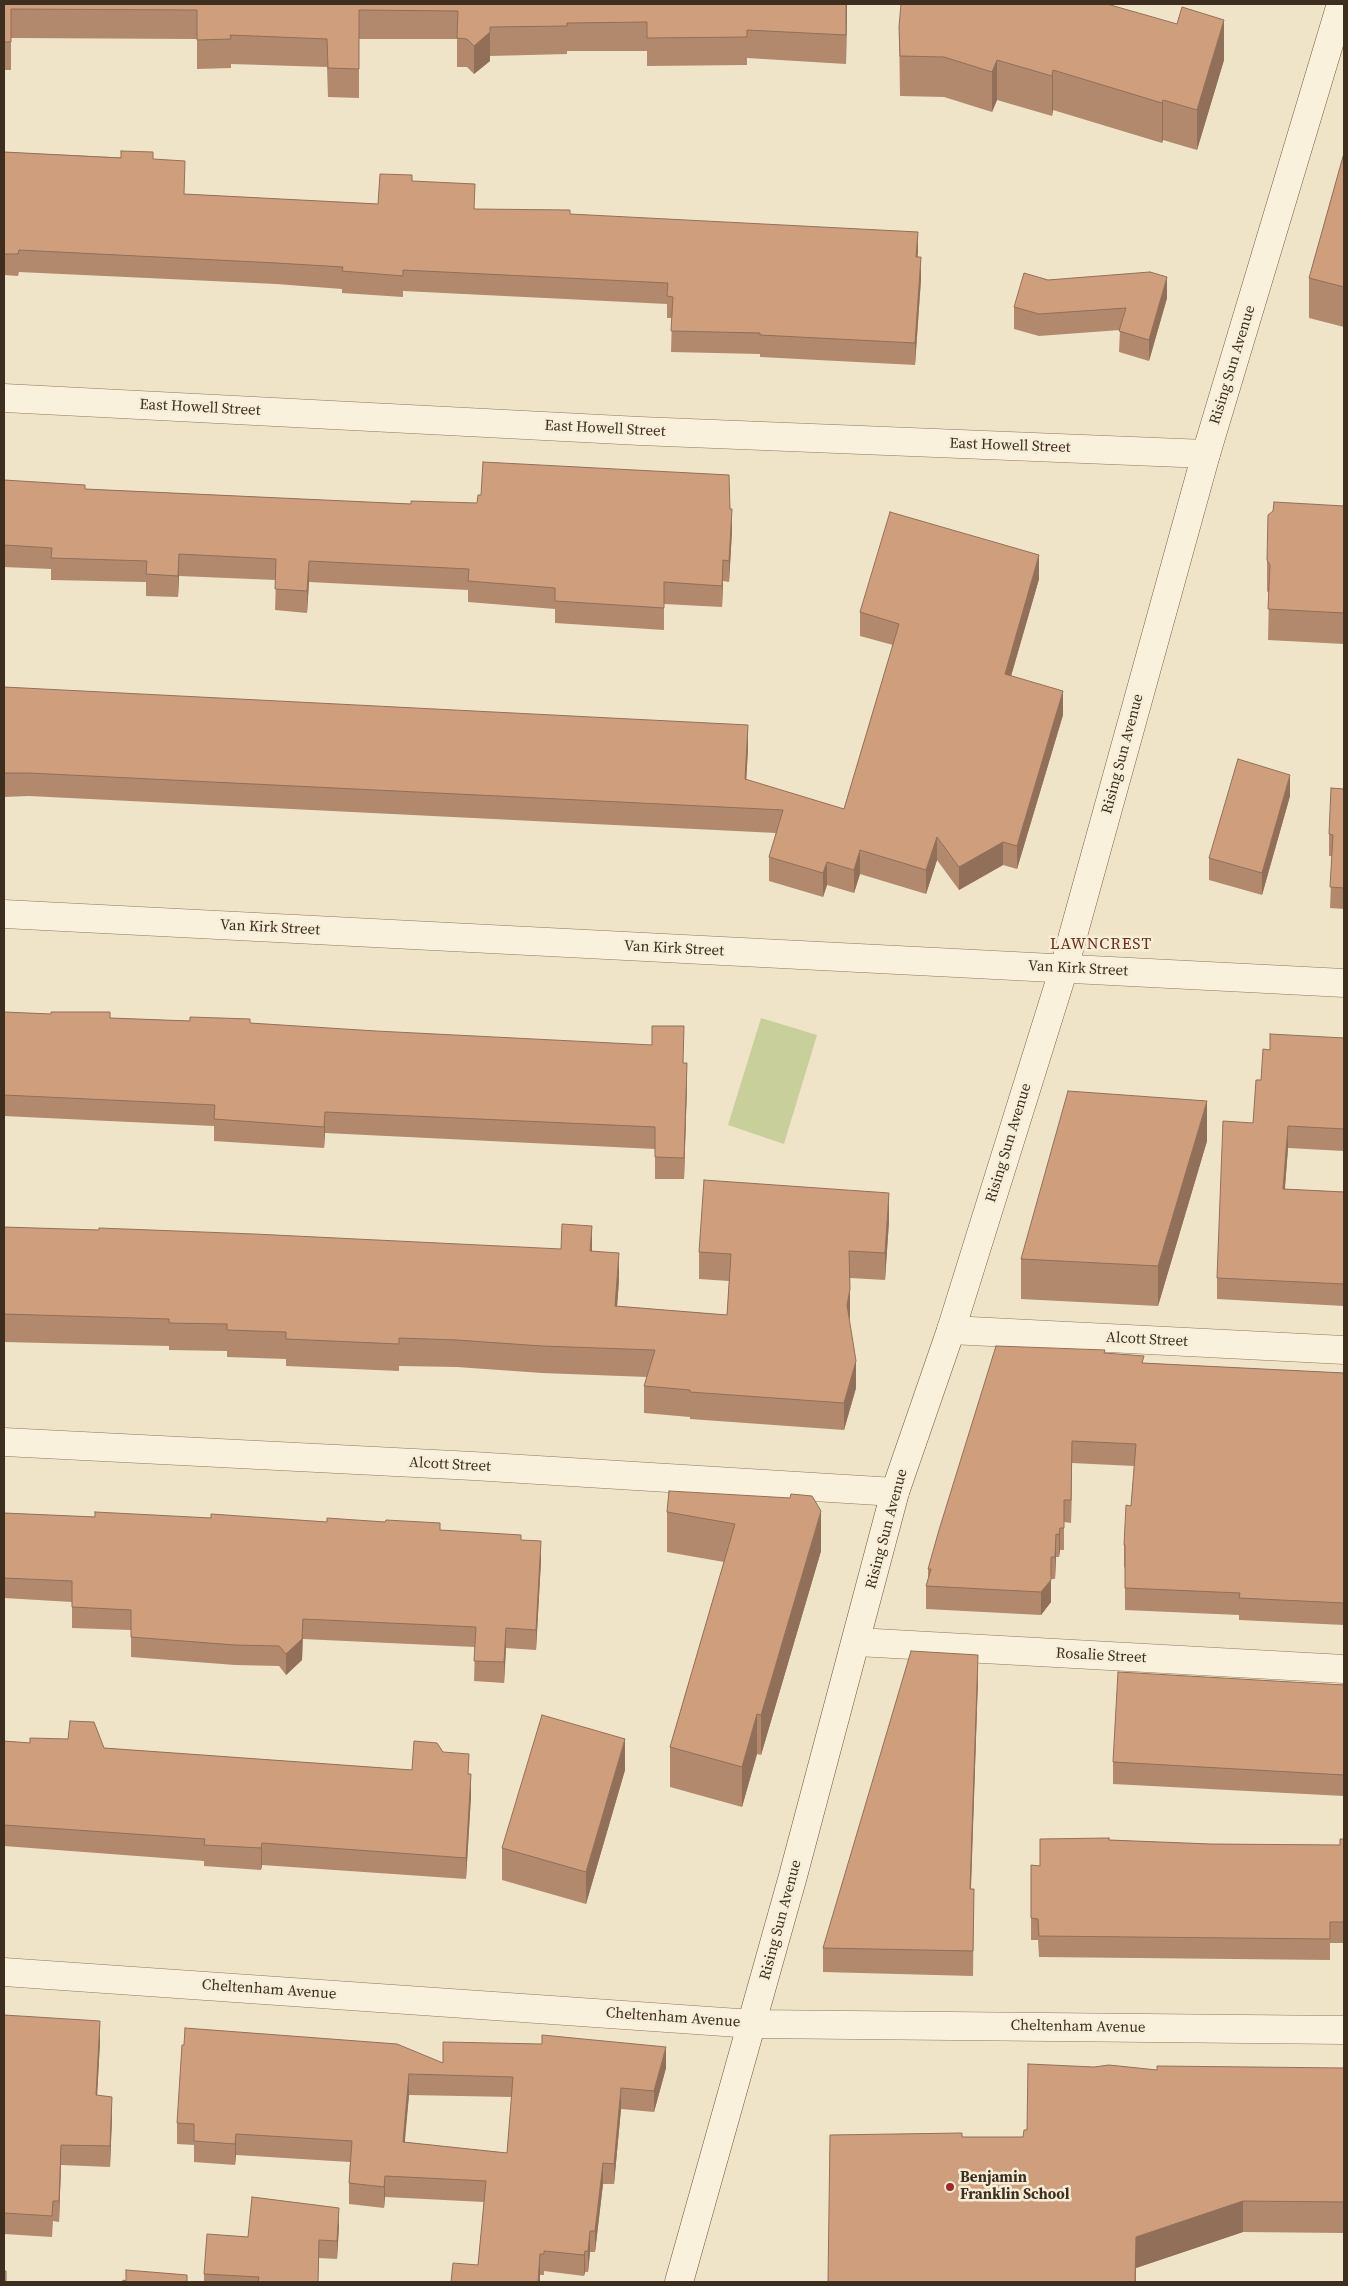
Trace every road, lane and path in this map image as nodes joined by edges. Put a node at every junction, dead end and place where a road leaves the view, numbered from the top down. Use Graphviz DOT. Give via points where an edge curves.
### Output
graph roads {
  1 [pos="1341,4"];
  2 [pos="4,398"];
  3 [pos="1206,454"];
  4 [pos="4,914"];
  5 [pos="1064,968"];
  6 [pos="1344,983"];
  7 [pos="950,1330"];
  8 [pos="1344,1350"];
  9 [pos="4,1442"];
  10 [pos="895,1492"];
  11 [pos="857,1642"];
  12 [pos="1344,1669"];
  13 [pos="4,1972"];
  14 [pos="753,2024"];
  15 [pos="1344,2030"];
  16 [pos="679,2282"];
  1 -- 3 [label="street, Rising Sun Avenue"];
  2 -- 3 [label="street, East Howell Street" via="640,431"];
  3 -- 5 [label="street, Rising Sun Avenue"];
  4 -- 5 [label="street, Van Kirk Street"];
  5 -- 6 [label="street, Van Kirk Street"];
  5 -- 7 [label="street, Rising Sun Avenue"];
  7 -- 8 [label="street, Alcott Street"];
  7 -- 10 [label="street, Rising Sun Avenue"];
  9 -- 10 [label="street, Alcott Street"];
  10 -- 11 [label="street, Rising Sun Avenue"];
  11 -- 12 [label="street, Rosalie Street"];
  11 -- 14 [label="street, Rising Sun Avenue"];
  13 -- 14 [label="street, Cheltenham Avenue"];
  14 -- 15 [label="street, Cheltenham Avenue"];
  14 -- 16 [label="street, Rising Sun Avenue"];
}
